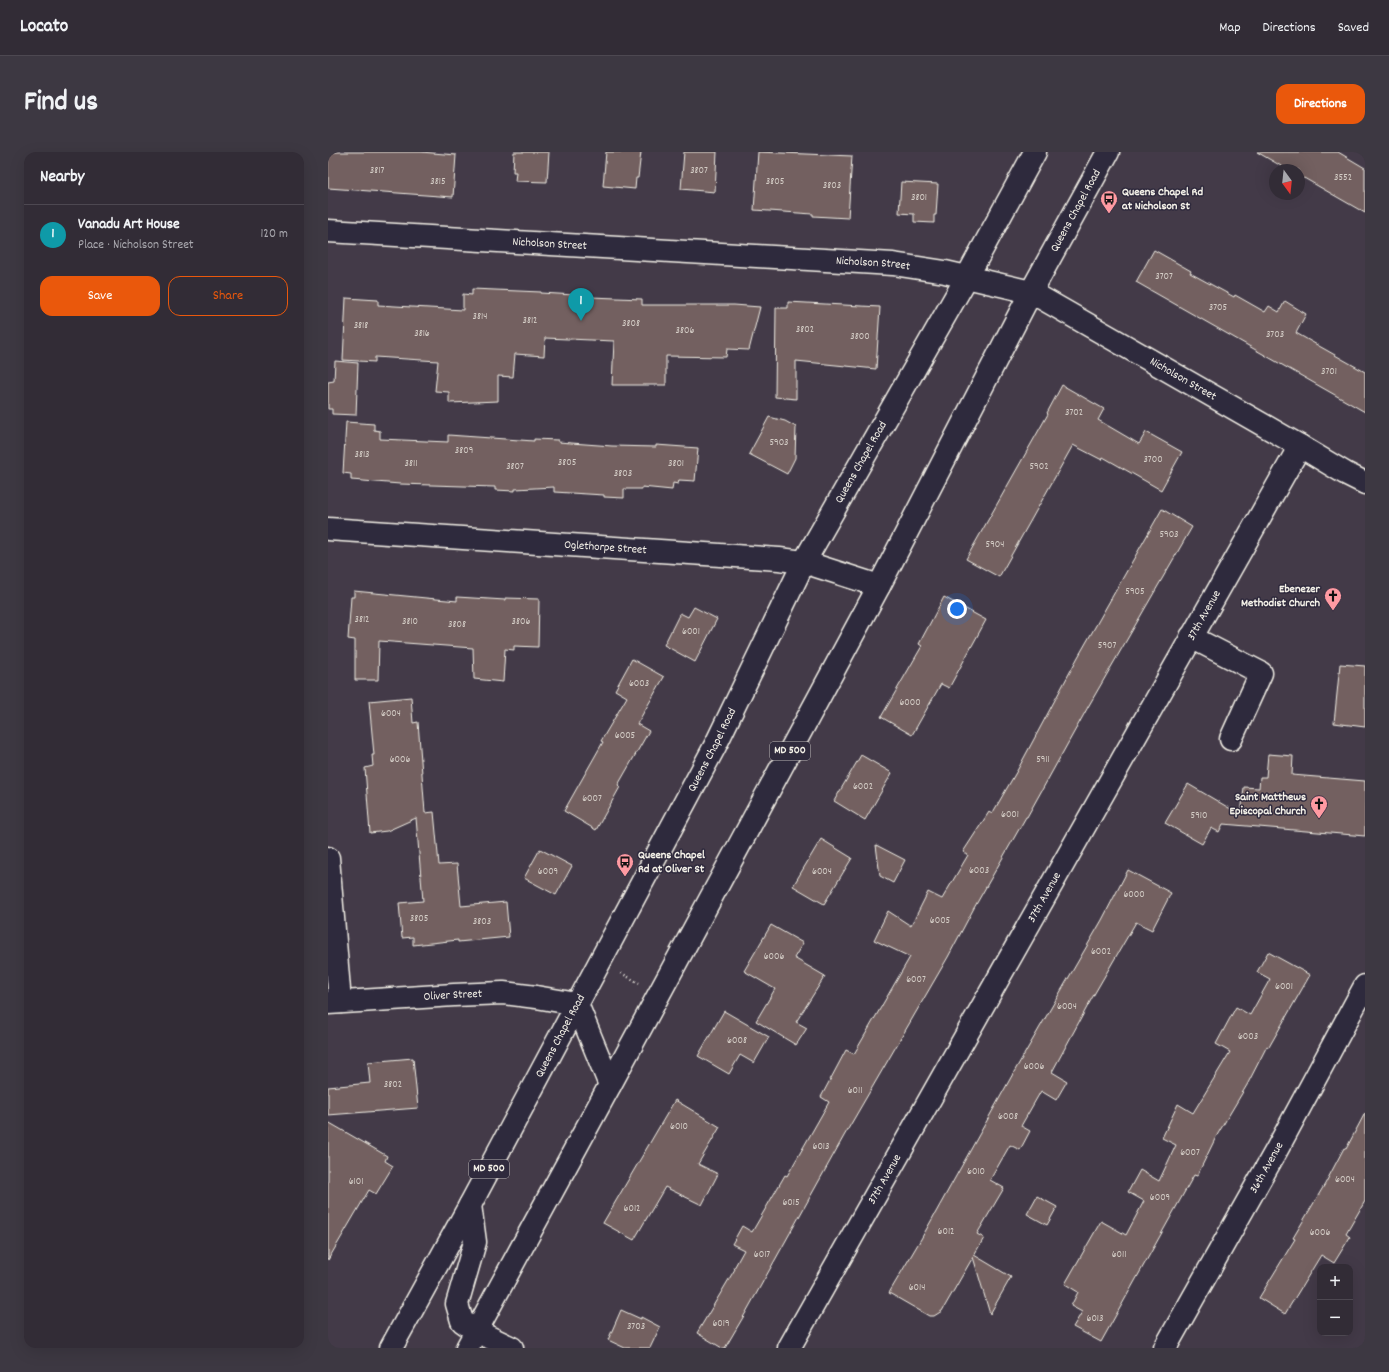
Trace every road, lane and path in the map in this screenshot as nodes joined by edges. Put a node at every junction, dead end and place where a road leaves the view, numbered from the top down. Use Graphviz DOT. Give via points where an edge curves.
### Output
graph roads {
  1 [pos="1035,152"];
  2 [pos="1108,152"];
  3 [pos="328,231"];
  4 [pos="967,277"];
  5 [pos="1031,292"];
  6 [pos="1300,446"];
  7 [pos="1365,483"];
  8 [pos="328,529"];
  9 [pos="804,562"];
  10 [pos="879,586"];
  11 [pos="1191,637"];
  12 [pos="1231,739"];
  13 [pos="328,858"];
  14 [pos="616,970"];
  15 [pos="643,985"];
  16 [pos="1365,986"];
  17 [pos="334,1003"];
  18 [pos="577,1004"];
  19 [pos="610,1085"];
  20 [pos="470,1205"];
  21 [pos="472,1339"];
  22 [pos="391,1348"];
  23 [pos="512,1348"];
  24 [pos="789,1348"];
  25 [pos="1165,1348"];
  1 -- 4 [label="street, Queens Chapel Road / MD 500"];
  2 -- 5 [label="street, Queens Chapel Road / MD 500"];
  3 -- 4 [label="street, Nicholson Street" via="893,264"];
  4 -- 5 [label="street, Nicholson Street"];
  4 -- 9 [label="street, Queens Chapel Road / MD 500"];
  5 -- 6 [label="street, Nicholson Street"];
  5 -- 10 [label="street, Queens Chapel Road / MD 500"];
  6 -- 7 [label="street, Nicholson Street" via="1345,474"];
  6 -- 11 [label="street, 37th Avenue"];
  8 -- 9 [label="street, Oglethorpe Street"];
  9 -- 10 [label="street, Oglethorpe Street"];
  9 -- 18 [label="street, Queens Chapel Road / MD 500" via="715,746"];
  10 -- 19 [label="street, Queens Chapel Road / MD 500"];
  11 -- 12 [label="street" via="1262,673"];
  11 -- 24 [label="street, 37th Avenue"];
  13 -- 17 [label="street"];
  14 -- 15 [label="path"];
  16 -- 25 [label="street, 36th Avenue"];
  17 -- 18 [label="street, Oliver Street" via="503,993"];
  18 -- 19 [label="street"];
  18 -- 20 [label="street, Queens Chapel Road / MD 500"];
  19 -- 21 [label="street, Queens Chapel Road / MD 500"];
  20 -- 21 [label="street" via="475,1242 457,1304 462,1321"];
  20 -- 22 [label="street, Queens Chapel Road / MD 500"];
  21 -- 23 [label="street"];
}
